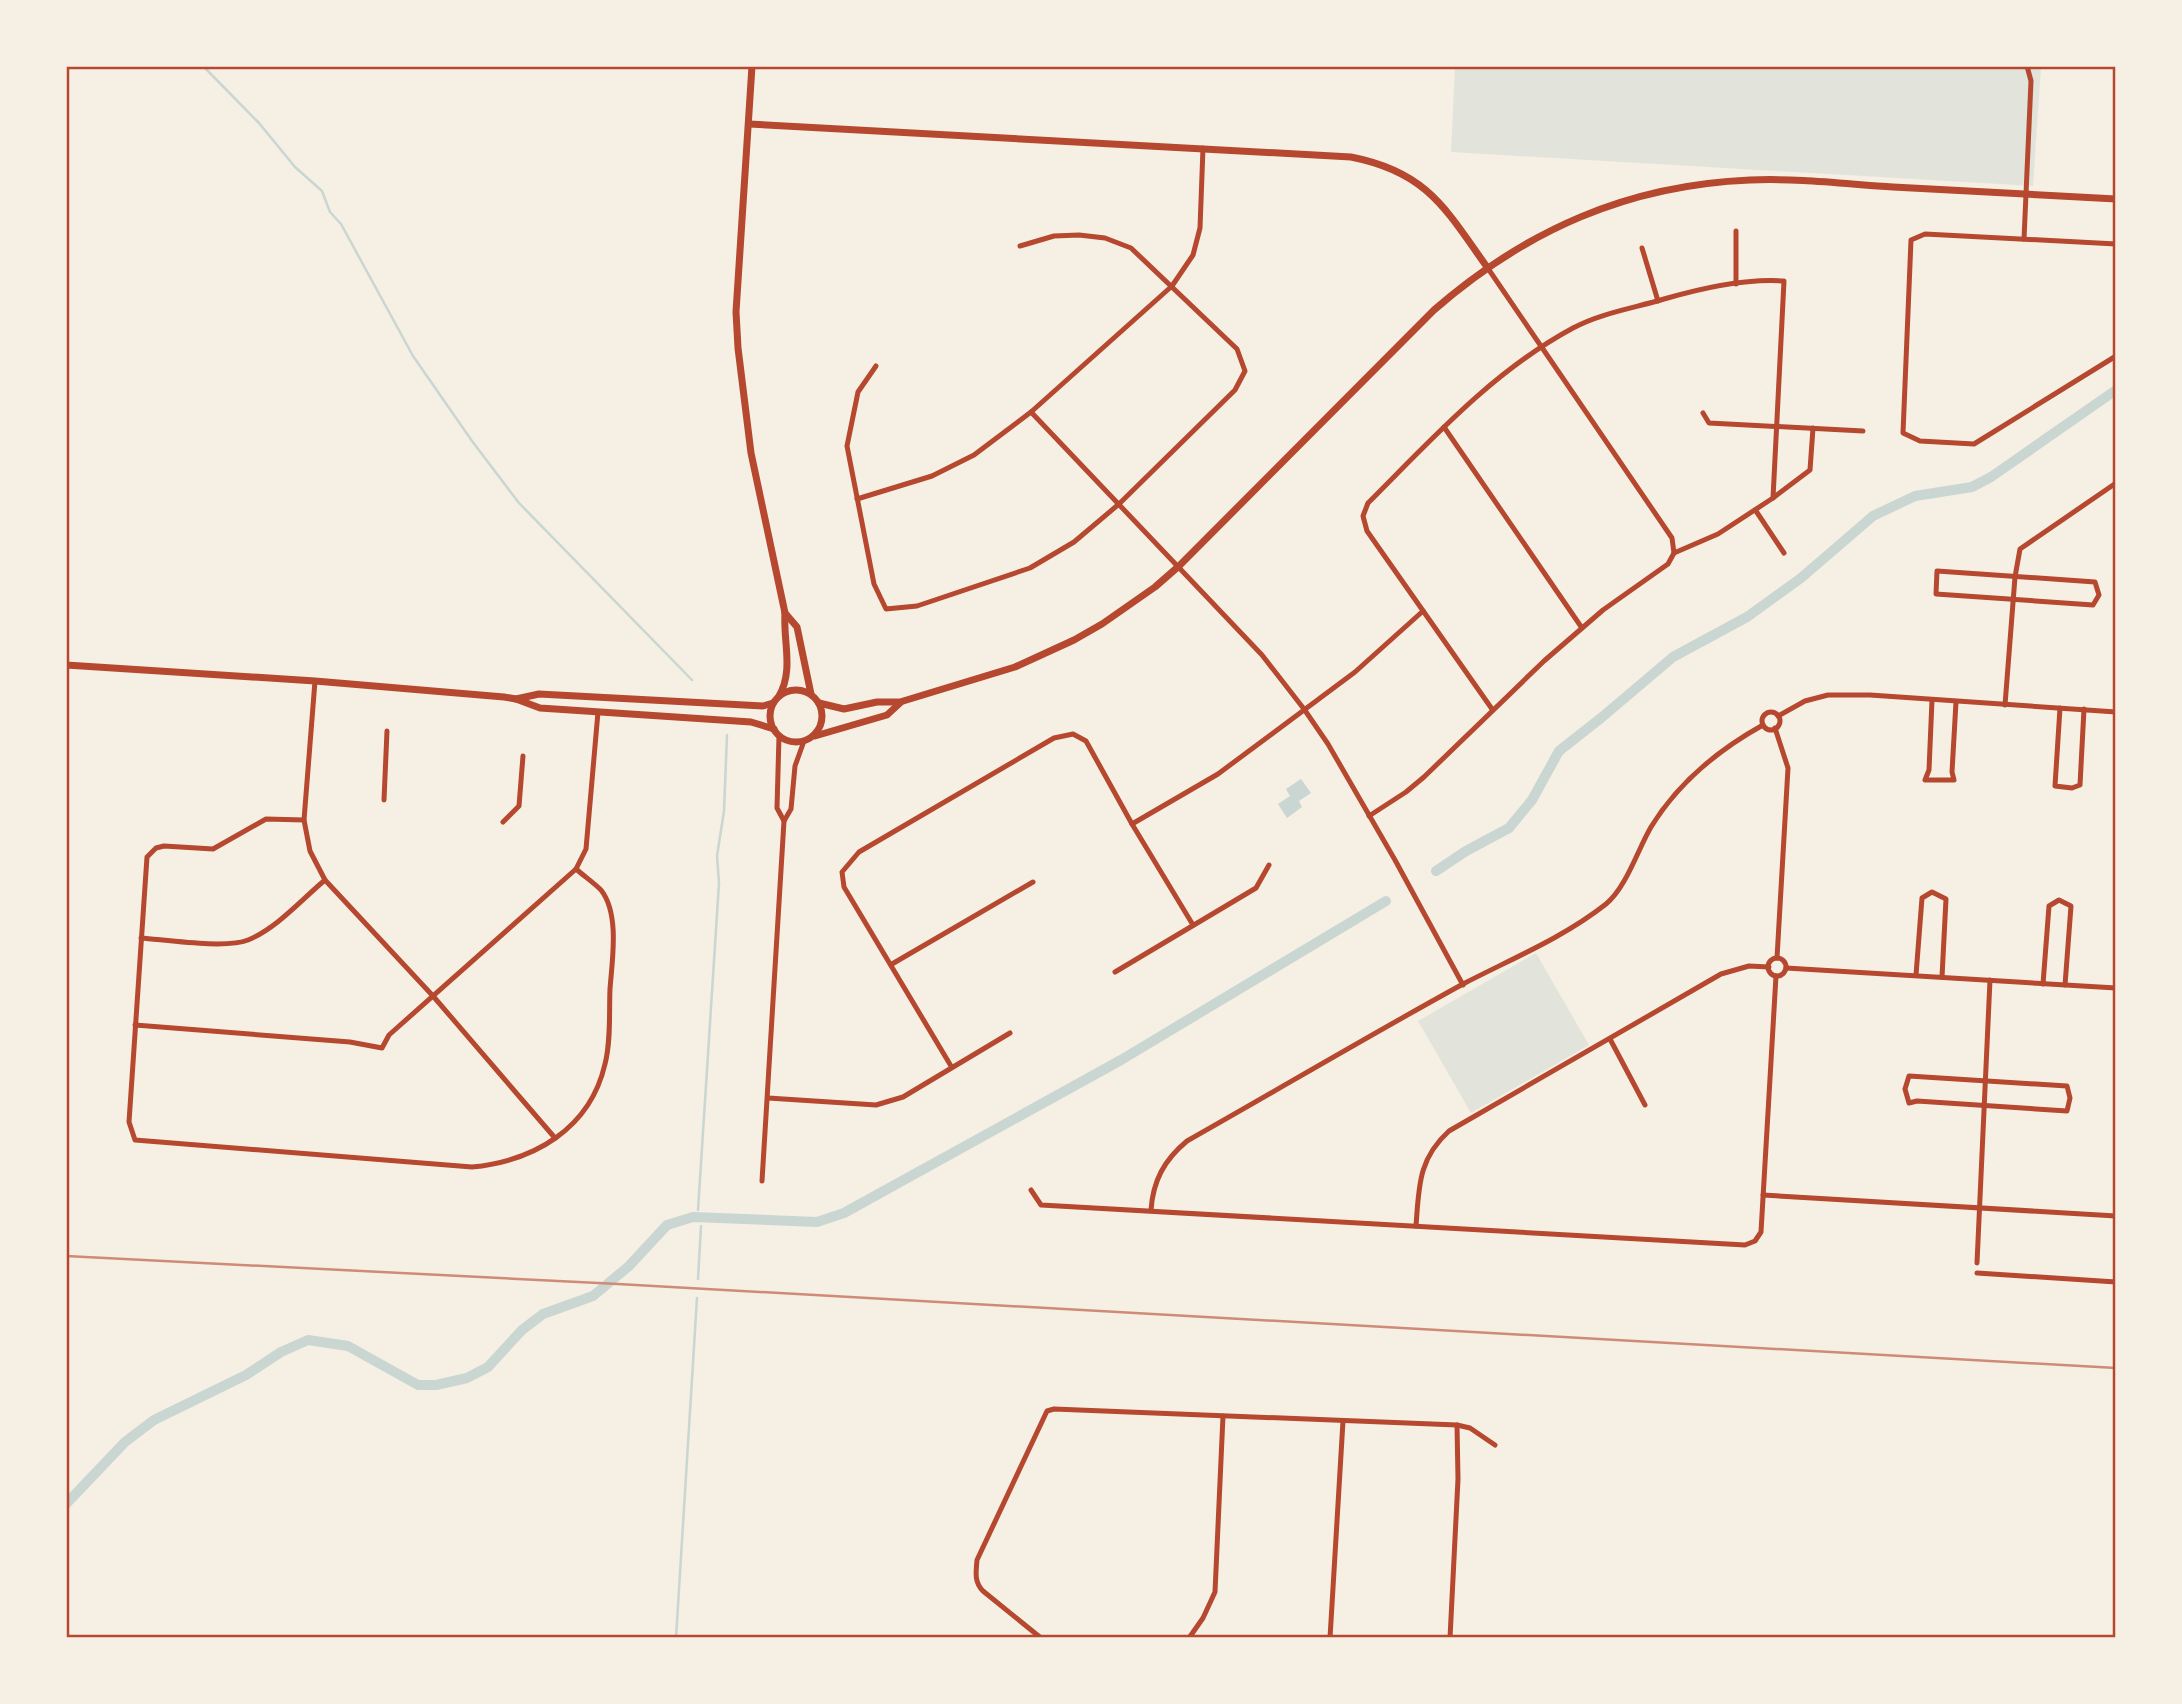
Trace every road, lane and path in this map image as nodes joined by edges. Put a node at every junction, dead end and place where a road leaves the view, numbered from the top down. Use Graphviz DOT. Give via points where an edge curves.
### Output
graph roads {
  1 [pos="752,66"];
  2 [pos="2027,66"];
  3 [pos="749,124"];
  4 [pos="1203,148"];
  5 [pos="2026,194"];
  6 [pos="2116,199"];
  7 [pos="1736,231"];
  8 [pos="2024,239"];
  9 [pos="2116,244"];
  10 [pos="1020,246"];
  11 [pos="1642,248"];
  12 [pos="1487,267"];
  13 [pos="1737,284"];
  14 [pos="1172,286"];
  15 [pos="1658,301"];
  16 [pos="1543,347"];
  17 [pos="2116,356"];
  18 [pos="876,366"];
  19 [pos="1031,412"];
  20 [pos="1703,413"];
  21 [pos="1776,426"];
  22 [pos="1444,427"];
  23 [pos="1813,428"];
  24 [pos="1863,430"];
  25 [pos="2116,483"];
  26 [pos="1773,498"];
  27 [pos="857,499"];
  28 [pos="1119,505"];
  29 [pos="1756,510"];
  30 [pos="1674,553"];
  31 [pos="1784,553"];
  32 [pos="1179,566"];
  33 [pos="2015,577"];
  34 [pos="2014,599"];
  35 [pos="1423,611"];
  36 [pos="785,613"];
  37 [pos="1582,628"];
  38 [pos="66,665"];
  39 [pos="315,681"];
  40 [pos="811,694"];
  41 [pos="779,696"];
  42 [pos="516,699"];
  43 [pos="1932,700"];
  44 [pos="900,702"];
  45 [pos="1956,702"];
  46 [pos="773,703"];
  47 [pos="819,703"];
  48 [pos="2005,705"];
  49 [pos="2060,708"];
  50 [pos="1304,709"];
  51 [pos="1492,709"];
  52 [pos="2084,709"];
  53 [pos="598,712"];
  54 [pos="2116,712"];
  55 [pos="1779,716"];
  56 [pos="1763,725"];
  57 [pos="1775,728"];
  58 [pos="387,731"];
  59 [pos="776,732"];
  60 [pos="808,739"];
  61 [pos="523,756"];
  62 [pos="384,800"];
  63 [pos="1369,816"];
  64 [pos="304,820"];
  65 [pos="783,821"];
  66 [pos="503,822"];
  67 [pos="1132,824"];
  68 [pos="1269,864"];
  69 [pos="576,869"];
  70 [pos="325,880"];
  71 [pos="1033,882"];
  72 [pos="1194,925"];
  73 [pos="141,938"];
  74 [pos="1777,958"];
  75 [pos="892,964"];
  76 [pos="1769,967"];
  77 [pos="1786,968"];
  78 [pos="1115,972"];
  79 [pos="1916,975"];
  80 [pos="1776,976"];
  81 [pos="1942,977"];
  82 [pos="1990,980"];
  83 [pos="2043,984"];
  84 [pos="1463,985"];
  85 [pos="2065,985"];
  86 [pos="2116,988"];
  87 [pos="433,996"];
  88 [pos="135,1025"];
  89 [pos="1010,1033"];
  90 [pos="1610,1039"];
  91 [pos="951,1066"];
  92 [pos="1986,1081"];
  93 [pos="768,1098"];
  94 [pos="1645,1105"];
  95 [pos="1984,1105"];
  96 [pos="555,1138"];
  97 [pos="762,1181"];
  98 [pos="1031,1190"];
  99 [pos="1763,1195"];
  100 [pos="1980,1208"];
  101 [pos="1151,1210"];
  102 [pos="2116,1216"];
  103 [pos="1416,1226"];
  104 [pos="1977,1263"];
  105 [pos="1976,1273"];
  106 [pos="2116,1282"];
  107 [pos="1223,1416"];
  108 [pos="1343,1421"];
  109 [pos="1457,1425"];
  110 [pos="1495,1445"];
  111 [pos="1041,1637"];
  112 [pos="1189,1637"];
  113 [pos="1330,1637"];
  114 [pos="1450,1637"];
  1 -- 3 [label="street"];
  2 -- 5 [label="street" via="2031,81"];
  3 -- 4 [label="street"];
  3 -- 36 [label="street" via="736,312 738,348 751,453"];
  4 -- 12 [label="street" via="1351,157 1391,168 1433,195"];
  4 -- 14 [label="street" via="1200,228 1193,256"];
  5 -- 6 [label="street"];
  5 -- 8 [label="street"];
  5 -- 12 [label="street" via="1786,180 1686,186 1590,212"];
  7 -- 13 [label="street"];
  8 -- 9 [label="street"];
  8 -- 17 [label="street" via="1925,234 1911,240 1903,433 1920,441 1974,444"];
  10 -- 14 [label="street" via="1054,236 1105,238 1131,248"];
  11 -- 15 [label="street"];
  12 -- 16 [label="street"];
  12 -- 32 [label="street" via="1434,310"];
  13 -- 15 [label="street"];
  13 -- 21 [label="street" via="1784,281"];
  14 -- 19 [label="street"];
  14 -- 28 [label="street" via="1237,349 1245,371 1235,390"];
  15 -- 16 [label="street" via="1595,318"];
  16 -- 22 [label="street"];
  16 -- 30 [label="street" via="1672,538"];
  18 -- 27 [label="street" via="858,392 847,446"];
  19 -- 27 [label="street" via="974,456 932,476"];
  19 -- 28 [label="street"];
  20 -- 21 [label="street" via="1709,424"];
  21 -- 23 [label="street"];
  21 -- 26 [label="street"];
  22 -- 35 [label="street" via="1368,503 1363,516 1367,531"];
  22 -- 37 [label="street"];
  23 -- 24 [label="street"];
  23 -- 26 [label="street" via="1810,470"];
  25 -- 33 [label="street" via="2020,549"];
  26 -- 29 [label="street"];
  27 -- 28 [label="street" via="874,584 886,609 917,606 1030,568 1074,542"];
  28 -- 32 [label="street"];
  29 -- 30 [label="street" via="1718,534"];
  29 -- 31 [label="street"];
  30 -- 37 [label="street" via="1665,567"];
  32 -- 44 [label="street" via="1129,607 1065,645 1015,667"];
  32 -- 50 [label="street" via="1262,655"];
  33 -- 34 [label="street"];
  33 -- 34 [label="street" via="1937,571 1935,584 1936,594"];
  33 -- 34 [label="street" via="2095,582 2099,594 2093,605"];
  34 -- 48 [label="street"];
  35 -- 50 [label="street" via="1372,658"];
  35 -- 51 [label="street"];
  36 -- 40 [label="street" via="797,627"];
  36 -- 41 [label="street" via="788,667"];
  37 -- 51 [label="street"];
  38 -- 39 [label="street"];
  39 -- 42 [label="street"];
  39 -- 64 [label="street"];
  40 -- 41 [label="street" via="794,690"];
  40 -- 47 [label="street"];
  41 -- 46 [label="street"];
  42 -- 46 [label="street" via="539,694"];
  42 -- 53 [label="street" via="540,708"];
  43 -- 45 [label="street"];
  43 -- 45 [label="street" via="1925,780 1954,780"];
  43 -- 55 [label="street" via="1828,695 1805,701"];
  44 -- 47 [label="street" via="844,709"];
  44 -- 60 [label="street" via="887,715"];
  45 -- 48 [label="street"];
  46 -- 59 [label="street" via="770,712"];
  47 -- 60 [label="street" via="821,725"];
  48 -- 49 [label="street"];
  49 -- 52 [label="street"];
  49 -- 52 [label="street" via="2055,786 2072,788 2080,785"];
  50 -- 63 [label="street"];
  50 -- 67 [label="street" via="1218,774"];
  51 -- 63 [label="street" via="1424,777"];
  52 -- 54 [label="street"];
  53 -- 59 [label="street" via="751,722"];
  53 -- 69 [label="street" via="586,849"];
  55 -- 56 [label="street" via="1767,713"];
  55 -- 57 [label="street"];
  56 -- 57 [label="street"];
  56 -- 84 [label="street" via="1710,760 1677,790 1609,902 1569,929"];
  57 -- 74 [label="street" via="1788,768"];
  58 -- 62 [label="street"];
  59 -- 60 [label="street" via="787,740"];
  59 -- 65 [label="street" via="778,808"];
  60 -- 65 [label="street" via="795,766 791,809"];
  61 -- 66 [label="street" via="519,806"];
  63 -- 84 [label="street"];
  64 -- 70 [label="street" via="310,851"];
  64 -- 73 [label="street" via="266,819 213,849 156,848 146,863"];
  65 -- 93 [label="street"];
  67 -- 72 [label="street"];
  67 -- 75 [label="street" via="1086,741 1073,734 1054,738 859,852 842,872 844,887"];
  68 -- 72 [label="street" via="1256,888"];
  69 -- 87 [label="street"];
  69 -- 96 [label="street" via="602,892 614,926 606,1063 579,1118"];
  70 -- 73 [label="street" via="247,940"];
  70 -- 87 [label="street"];
  71 -- 75 [label="street"];
  72 -- 78 [label="street"];
  73 -- 88 [label="street"];
  74 -- 76 [label="street"];
  74 -- 77 [label="street"];
  75 -- 91 [label="street"];
  76 -- 80 [label="street"];
  76 -- 90 [label="street" via="1749,966 1721,974"];
  77 -- 79 [label="street"];
  77 -- 80 [label="street"];
  79 -- 81 [label="street"];
  79 -- 81 [label="street" via="1922,898 1932,892 1946,899"];
  80 -- 99 [label="street"];
  81 -- 82 [label="street"];
  82 -- 83 [label="street"];
  82 -- 92 [label="street"];
  83 -- 85 [label="street"];
  83 -- 85 [label="street" via="2049,906 2059,900 2071,906"];
  84 -- 101 [label="street" via="1187,1141 1162,1169 1152,1191"];
  85 -- 86 [label="street"];
  87 -- 88 [label="street" via="389,1035 382,1048"];
  87 -- 96 [label="street"];
  88 -- 96 [label="street" via="129,1122 135,1140 471,1167 522,1158"];
  89 -- 91 [label="street"];
  90 -- 94 [label="street"];
  90 -- 103 [label="street" via="1449,1131 1434,1145 1420,1175"];
  91 -- 93 [label="street" via="903,1097 876,1105"];
  92 -- 95 [label="street"];
  92 -- 95 [label="street" via="1909,1076 1905,1089 1909,1103"];
  92 -- 95 [label="street" via="2067,1086 2070,1098 2067,1111"];
  93 -- 97 [label="street"];
  95 -- 100 [label="street"];
  98 -- 101 [label="street" via="1041,1205"];
  99 -- 100 [label="street"];
  99 -- 103 [label="street" via="1761,1233 1745,1245"];
  100 -- 102 [label="street"];
  100 -- 104 [label="street"];
  101 -- 103 [label="street"];
  105 -- 106 [label="street"];
  107 -- 108 [label="street"];
  107 -- 111 [label="street" via="1047,1411 977,1560 976,1574 983,1591"];
  107 -- 112 [label="street" via="1215,1592"];
  108 -- 109 [label="street"];
  108 -- 113 [label="street"];
  109 -- 110 [label="street"];
  109 -- 114 [label="street"];
}
